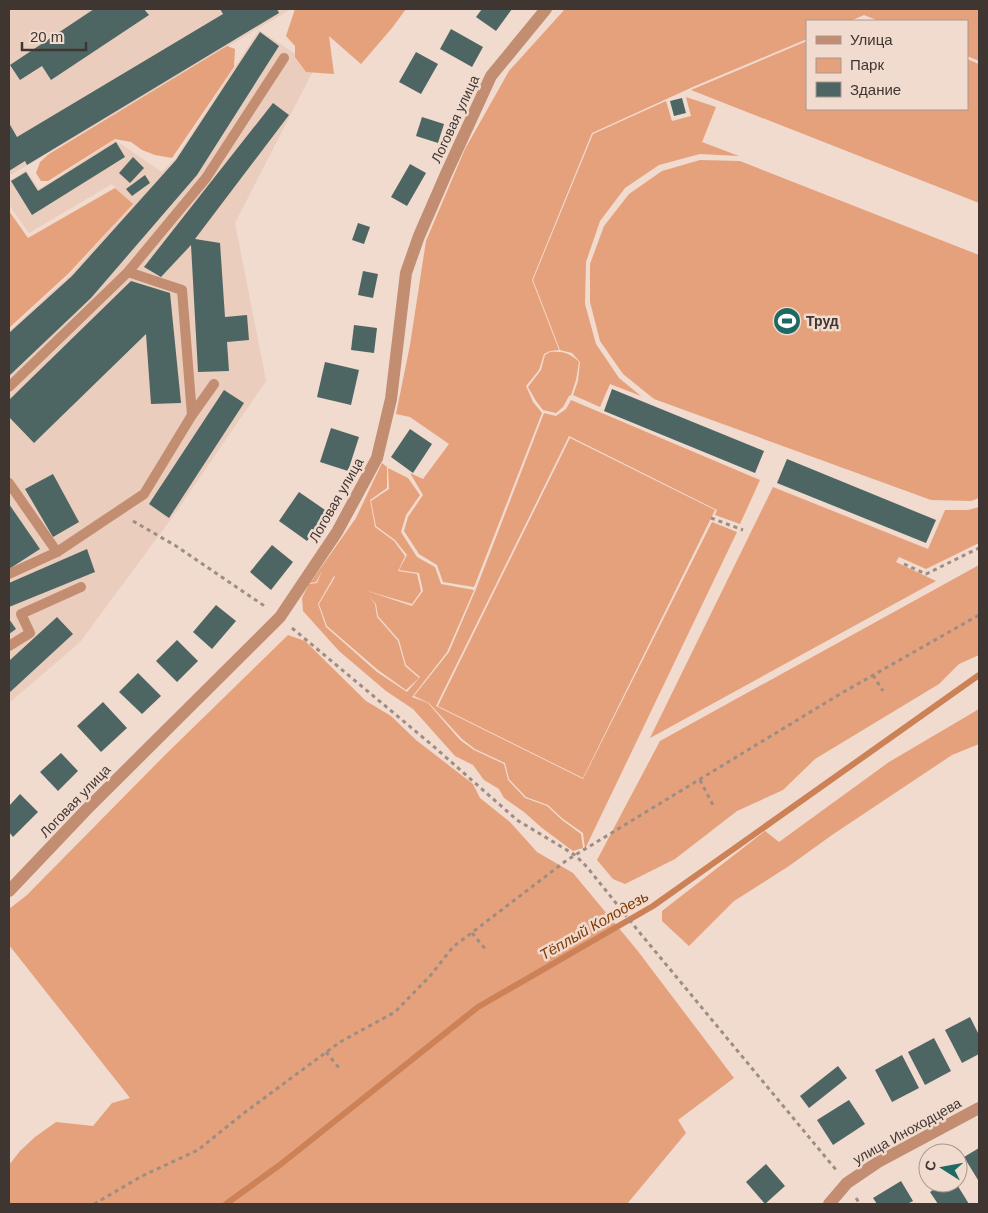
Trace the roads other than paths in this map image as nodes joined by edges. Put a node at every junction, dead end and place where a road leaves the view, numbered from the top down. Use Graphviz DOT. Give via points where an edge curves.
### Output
graph roads {
  1 [pos="546,9"];
  2 [pos="284,58"];
  3 [pos="128,272"];
  4 [pos="214,384"];
  5 [pos="9,387"];
  6 [pos="192,415"];
  7 [pos="9,483"];
  8 [pos="56,552"];
  9 [pos="9,574"];
  10 [pos="81,587"];
  11 [pos="9,646"];
  12 [pos="9,891"];
  13 [pos="979,1108"];
  14 [pos="829,1204"];
  1 -- 12 [label="street, Логовая улица" via="491,76 419,236 406,273 391,399 377,458 336,532 280,617"];
  2 -- 3 [label="lane" via="206,178"];
  3 -- 5 [label="lane"];
  3 -- 6 [label="lane" via="182,290"];
  4 -- 6 [label="lane"];
  6 -- 8 [label="lane" via="144,494"];
  7 -- 8 [label="lane"];
  8 -- 9 [label="lane"];
  10 -- 11 [label="lane" via="21,614 30,633"];
  13 -- 14 [label="street, улица Иноходцева" via="878,1162 847,1183"];
}
